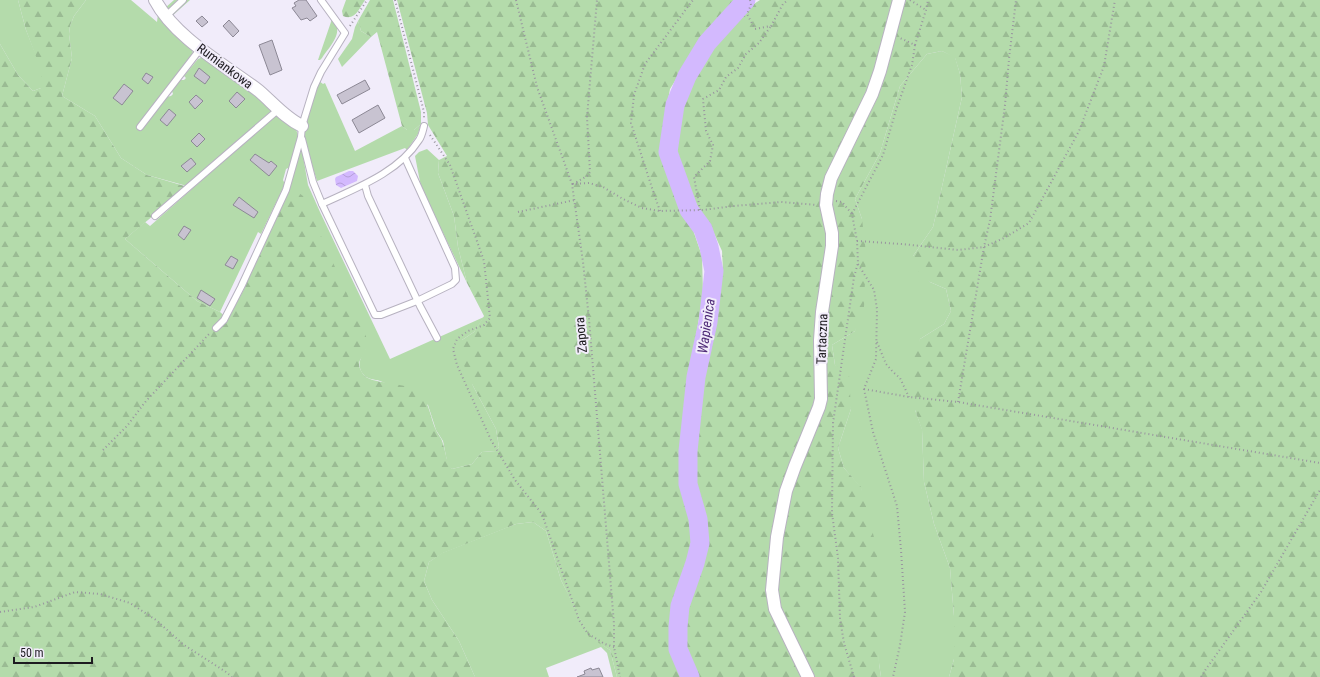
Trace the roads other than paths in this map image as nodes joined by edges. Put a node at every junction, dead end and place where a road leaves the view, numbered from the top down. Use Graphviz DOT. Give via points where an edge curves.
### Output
graph roads {
  1 [pos="155,0"];
  2 [pos="183,0"];
  3 [pos="321,0"];
  4 [pos="899,0"];
  5 [pos="165,17"];
  6 [pos="201,48"];
  7 [pos="279,109"];
  8 [pos="424,126"];
  9 [pos="140,127"];
  10 [pos="302,132"];
  11 [pos="405,158"];
  12 [pos="364,185"];
  13 [pos="322,204"];
  14 [pos="156,216"];
  15 [pos="418,301"];
  16 [pos="216,328"];
  17 [pos="437,338"];
  18 [pos="808,677"];
  1 -- 5 [label="street, Rumiankowa"];
  2 -- 5 [label="lane"];
  3 -- 10 [label="lane" via="345,33 314,87"];
  4 -- 18 [label="street, Tartaczna" via="872,94 831,178 827,194 826,205 832,246 822,312 820,407 786,491 778,538 772,590 775,609"];
  5 -- 6 [label="street, Rumiankowa"];
  6 -- 7 [label="street, Rumiankowa"];
  6 -- 9 [label="lane"];
  7 -- 10 [label="street, Rumiankowa"];
  7 -- 14 [label="lane"];
  8 -- 11 [label="lane" via="420,139"];
  10 -- 13 [label="lane" via="313,182"];
  10 -- 16 [label="lane" via="286,190 241,287 224,320"];
  11 -- 12 [label="lane"];
  11 -- 15 [label="lane" via="457,274 452,284"];
  12 -- 13 [label="lane"];
  12 -- 15 [label="lane"];
  13 -- 15 [label="lane" via="375,315"];
  15 -- 17 [label="lane"];
}
